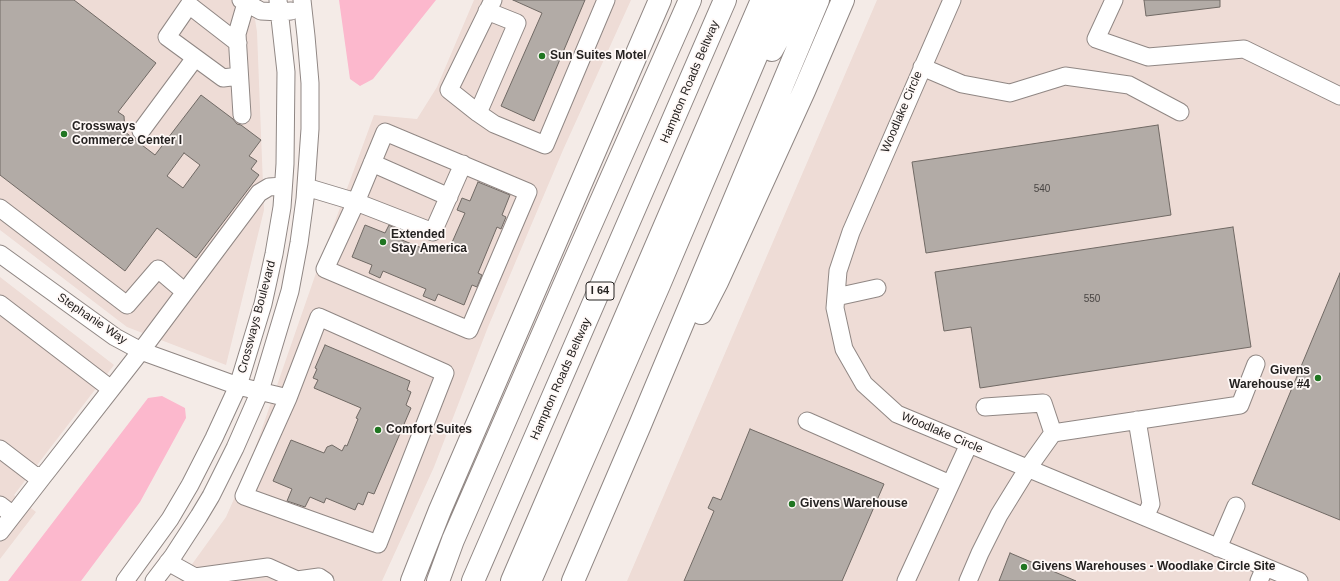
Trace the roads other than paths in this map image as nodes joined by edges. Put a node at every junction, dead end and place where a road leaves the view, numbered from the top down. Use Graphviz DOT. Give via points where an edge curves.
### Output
graph roads {
  1 [pos="606,0"];
  2 [pos="660,0"];
  3 [pos="690,0"];
  4 [pos="726,0"];
  5 [pos="738,0"];
  6 [pos="762,0"];
  7 [pos="780,0"];
  8 [pos="800,0"];
  9 [pos="818,0"];
  10 [pos="843,0"];
  11 [pos="952,0"];
  12 [pos="1114,0"];
  13 [pos="244,2"];
  14 [pos="302,4"];
  15 [pos="490,5"];
  16 [pos="279,6"];
  17 [pos="238,43"];
  18 [pos="195,58"];
  19 [pos="922,67"];
  20 [pos="240,76"];
  21 [pos="1340,96"];
  22 [pos="1180,112"];
  23 [pos="478,113"];
  24 [pos="242,115"];
  25 [pos="141,131"];
  26 [pos="712,158"];
  27 [pos="372,164"];
  28 [pos="463,164"];
  29 [pos="284,186"];
  30 [pos="306,186"];
  31 [pos="448,197"];
  32 [pos="356,202"];
  33 [pos="0,208"];
  34 [pos="0,254"];
  35 [pos="876,288"];
  36 [pos="185,292"];
  37 [pos="836,297"];
  38 [pos="0,304"];
  39 [pos="141,351"];
  40 [pos="1256,364"];
  41 [pos="238,386"];
  42 [pos="111,389"];
  43 [pos="260,391"];
  44 [pos="288,398"];
  45 [pos="985,407"];
  46 [pos="1137,420"];
  47 [pos="807,421"];
  48 [pos="640,425"];
  49 [pos="1053,433"];
  50 [pos="969,444"];
  51 [pos="0,449"];
  52 [pos="1028,468"];
  53 [pos="48,470"];
  54 [pos="950,484"];
  55 [pos="1236,506"];
  56 [pos="7,510"];
  57 [pos="1145,517"];
  58 [pos="0,532"];
  59 [pos="1218,548"];
  60 [pos="168,562"];
  61 [pos="1262,574"];
  62 [pos="125,581"];
  63 [pos="154,581"];
  64 [pos="325,581"];
  65 [pos="412,581"];
  66 [pos="438,581"];
  67 [pos="473,581"];
  68 [pos="487,581"];
  69 [pos="512,581"];
  70 [pos="530,581"];
  71 [pos="573,581"];
  72 [pos="906,581"];
  73 [pos="968,581"];
  74 [pos="1299,581"];
  1 -- 23 [label="street" via="545,146 494,124"];
  2 -- 65 [label="highway" via="443,503"];
  3 -- 66 [label="highway" via="459,526"];
  4 -- 67 [label="highway, Hampton Roads Beltway / I 64"];
  5 -- 68 [label="highway"];
  6 -- 69 [label="highway"];
  7 -- 26 [label="highway"];
  8 -- 26 [label="highway"];
  9 -- 48 [label="highway"];
  10 -- 48 [label="highway" via="717,282"];
  11 -- 19 [label="street, Woodlake Circle"];
  12 -- 21 [label="street" via="1096,39 1148,57 1244,49"];
  13 -- 16 [label="street" via="261,11"];
  13 -- 17 [label="street" via="237,34"];
  14 -- 16 [label="street"];
  14 -- 30 [label="street, Crossways Boulevard" via="310,83"];
  15 -- 23 [label="street" via="517,23"];
  15 -- 23 [label="street" via="449,90"];
  16 -- 29 [label="street, Crossways Boulevard" via="286,72"];
  17 -- 18 [label="street" via="189,5 167,37"];
  17 -- 20 [label="street"];
  18 -- 20 [label="street" via="222,78"];
  18 -- 25 [label="street"];
  19 -- 22 [label="street" via="962,84 1010,93 1065,76 1129,84"];
  19 -- 37 [label="street, Woodlake Circle" via="851,232 838,271"];
  20 -- 24 [label="street"];
  26 -- 70 [label="highway"];
  27 -- 28 [label="street" via="385,132"];
  27 -- 31 [label="street"];
  27 -- 32 [label="street"];
  28 -- 31 [label="street"];
  28 -- 32 [label="street" via="528,192 469,330 325,269"];
  29 -- 36 [label="street" via="269,188 259,193"];
  29 -- 41 [label="street, Crossways Boulevard" via="275,248 263,304"];
  30 -- 32 [label="street"];
  30 -- 43 [label="street, Crossways Boulevard" via="290,291"];
  31 -- 32 [label="street" via="433,232"];
  33 -- 36 [label="street" via="127,306 158,269"];
  34 -- 39 [label="street, Stephanie Way" via="115,337"];
  35 -- 37 [label="street"];
  36 -- 39 [label="street"];
  37 -- 50 [label="street, Woodlake Circle" via="835,308 844,349 864,384 896,414"];
  38 -- 42 [label="street"];
  39 -- 41 [label="street, Stephanie Way"];
  39 -- 42 [label="street"];
  40 -- 46 [label="street" via="1240,405"];
  41 -- 43 [label="street, Stephanie Way"];
  41 -- 62 [label="street, Crossways Boulevard" via="190,485 170,519"];
  42 -- 53 [label="street"];
  43 -- 44 [label="street, Stephanie Way"];
  43 -- 60 [label="street, Crossways Boulevard" via="211,496"];
  44 -- 44 [label="street" via="244,496 378,544 446,373 319,317"];
  45 -- 49 [label="street" via="1042,403"];
  46 -- 49 [label="street"];
  46 -- 57 [label="street" via="1151,504"];
  47 -- 54 [label="street"];
  48 -- 71 [label="highway"];
  49 -- 52 [label="street"];
  50 -- 52 [label="street, Woodlake Circle"];
  50 -- 54 [label="street"];
  51 -- 53 [label="street" via="34,475 40,476"];
  52 -- 57 [label="street, Woodlake Circle"];
  52 -- 73 [label="street" via="999,515"];
  53 -- 56 [label="street"];
  54 -- 72 [label="street"];
  55 -- 59 [label="street"];
  56 -- 58 [label="street"];
  57 -- 59 [label="street, Woodlake Circle"];
  59 -- 61 [label="street, Woodlake Circle"];
  60 -- 63 [label="street, Crossways Boulevard"];
  60 -- 64 [label="street" via="195,577 268,567 297,580 318,577"];
  61 -- 74 [label="street, Woodlake Circle"];
}
